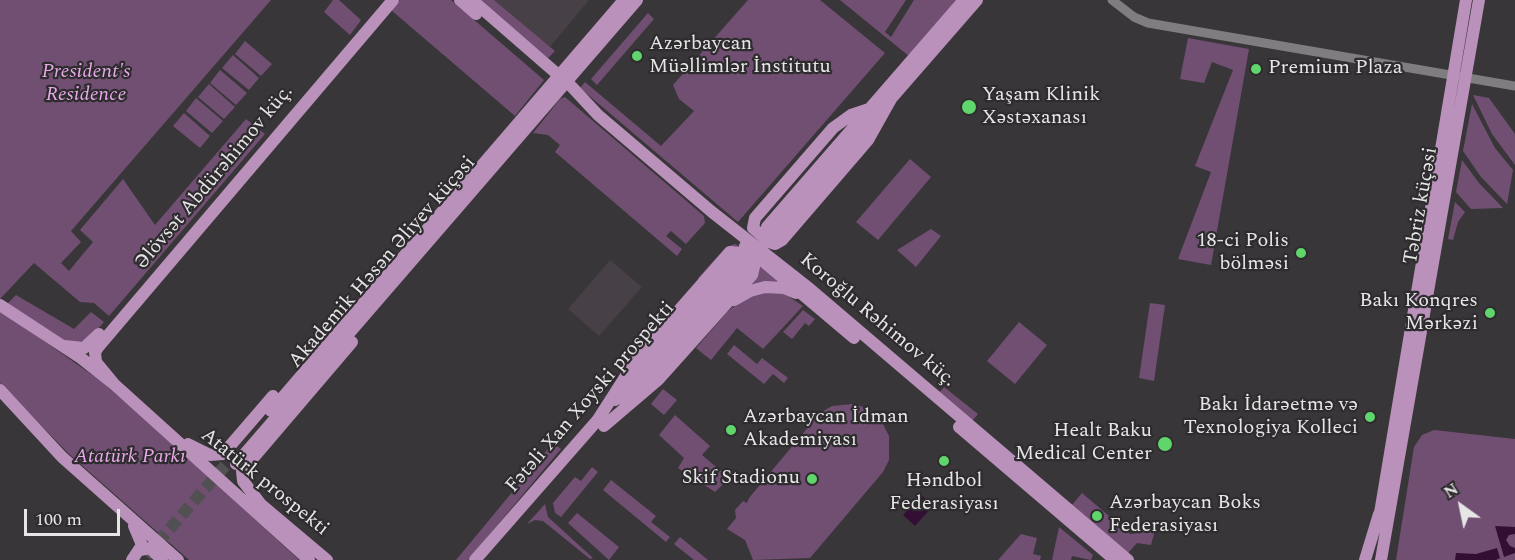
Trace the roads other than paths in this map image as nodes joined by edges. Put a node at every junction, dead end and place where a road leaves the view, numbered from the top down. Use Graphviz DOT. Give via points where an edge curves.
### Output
graph roads {
  1 [pos="384,0"];
  2 [pos="393,0"];
  3 [pos="460,0"];
  4 [pos="472,0"];
  5 [pos="624,0"];
  6 [pos="637,0"];
  7 [pos="964,0"];
  8 [pos="977,0"];
  9 [pos="1112,0"];
  10 [pos="1466,0"];
  11 [pos="1479,0"];
  12 [pos="1459,76"];
  13 [pos="560,82"];
  14 [pos="1515,86"];
  15 [pos="869,109"];
  16 [pos="533,139"];
  17 [pos="507,149"];
  18 [pos="755,218"];
  19 [pos="723,220"];
  20 [pos="774,233"];
  21 [pos="745,246"];
  22 [pos="402,264"];
  23 [pos="740,264"];
  24 [pos="796,277"];
  25 [pos="810,301"];
  26 [pos="0,305"];
  27 [pos="717,314"];
  28 [pos="64,346"];
  29 [pos="115,385"];
  30 [pos="0,390"];
  31 [pos="600,424"];
  32 [pos="176,438"];
  33 [pos="233,462"];
  34 [pos="262,506"];
  35 [pos="117,507"];
  36 [pos="1384,514"];
  37 [pos="141,557"];
  38 [pos="162,560"];
  39 [pos="178,560"];
  40 [pos="309,560"];
  41 [pos="327,560"];
  42 [pos="475,560"];
  43 [pos="485,560"];
  44 [pos="1115,560"];
  45 [pos="1128,560"];
  46 [pos="1365,560"];
  47 [pos="1372,560"];
  48 [pos="1381,560"];
  49 [pos="1389,560"];
  1 -- 28 [label="main road, Əlövsət Abdürəhimov küç." via="93,341 80,350"];
  2 -- 29 [label="main road, Əlövsət Abdürəhimov küç." via="99,346 96,362"];
  3 -- 13 [label="main road"];
  4 -- 13 [label="main road"];
  5 -- 13 [label="main road, Akademik Həsən Əliyev küçəsi"];
  6 -- 13 [label="main road, Akademik Həsən Əliyev küçəsi"];
  7 -- 15 [label="main road"];
  8 -- 20 [label="main road" via="891,99 868,140"];
  9 -- 12 [label="street" via="1127,13 1148,22"];
  10 -- 12 [label="main road, Təbriz küçəsi"];
  11 -- 12 [label="main road, Təbriz küçəsi"];
  12 -- 14 [label="street"];
  12 -- 36 [label="main road, Təbriz küçəsi"];
  13 -- 17 [label="main road, Akademik Həsən Əliyev küçəsi"];
  13 -- 19 [label="main road, Koroğlu Rəhimov küç."];
  13 -- 22 [label="main road, Akademik Həsən Əliyev küçəsi"];
  15 -- 18 [label="main road" via="832,128"];
  15 -- 20 [label="main road"];
  16 -- 17 [label="main road" via="521,138"];
  17 -- 22 [label="main road, Akademik Həsən Əliyev küçəsi"];
  18 -- 19 [label="main road" via="739,227"];
  18 -- 20 [label="main road" via="753,228 775,244"];
  19 -- 24 [label="main road, Koroğlu Rəhimov küç."];
  20 -- 24 [label="main road" via="782,258"];
  21 -- 25 [label="main road, Koroğlu Rəhimov küç."];
  22 -- 33 [label="main road" via="361,294"];
  22 -- 33 [label="main road" via="385,303"];
  23 -- 31 [label="main road, Fətəli Xan Xoyski prospekti"];
  24 -- 45 [label="main road, Koroğlu Rəhimov küç."];
  25 -- 27 [label="main road" via="784,288 765,287 740,296"];
  25 -- 44 [label="main road, Koroğlu Rəhimov küç."];
  26 -- 28 [label="main road, Atatürk prospekti"];
  27 -- 31 [label="main road" via="658,380"];
  27 -- 31 [label="main road" via="754,271 735,251 727,255 638,357"];
  28 -- 29 [label="main road, Atatürk prospekti"];
  29 -- 32 [label="main road, Atatürk prospekti"];
  30 -- 35 [label="main road" via="62,457"];
  31 -- 42 [label="main road, Fətəli Xan Xoyski prospekti"];
  31 -- 43 [label="main road, Fətəli Xan Xoyski prospekti"];
  32 -- 33 [label="main road"];
  32 -- 34 [label="main road, Atatürk prospekti" via="210,460"];
  32 -- 40 [label="main road, Atatürk prospekti"];
  33 -- 34 [label="main road"];
  34 -- 41 [label="main road, Atatürk prospekti"];
  35 -- 37 [label="main road" via="139,535"];
  35 -- 39 [label="main road"];
  36 -- 46 [label="main road"];
  36 -- 47 [label="main road, Təbriz küçəsi"];
  36 -- 48 [label="main road, Təbriz küçəsi"];
  36 -- 49 [label="main road"];
  37 -- 38 [label="main road" via="150,548"];
}
